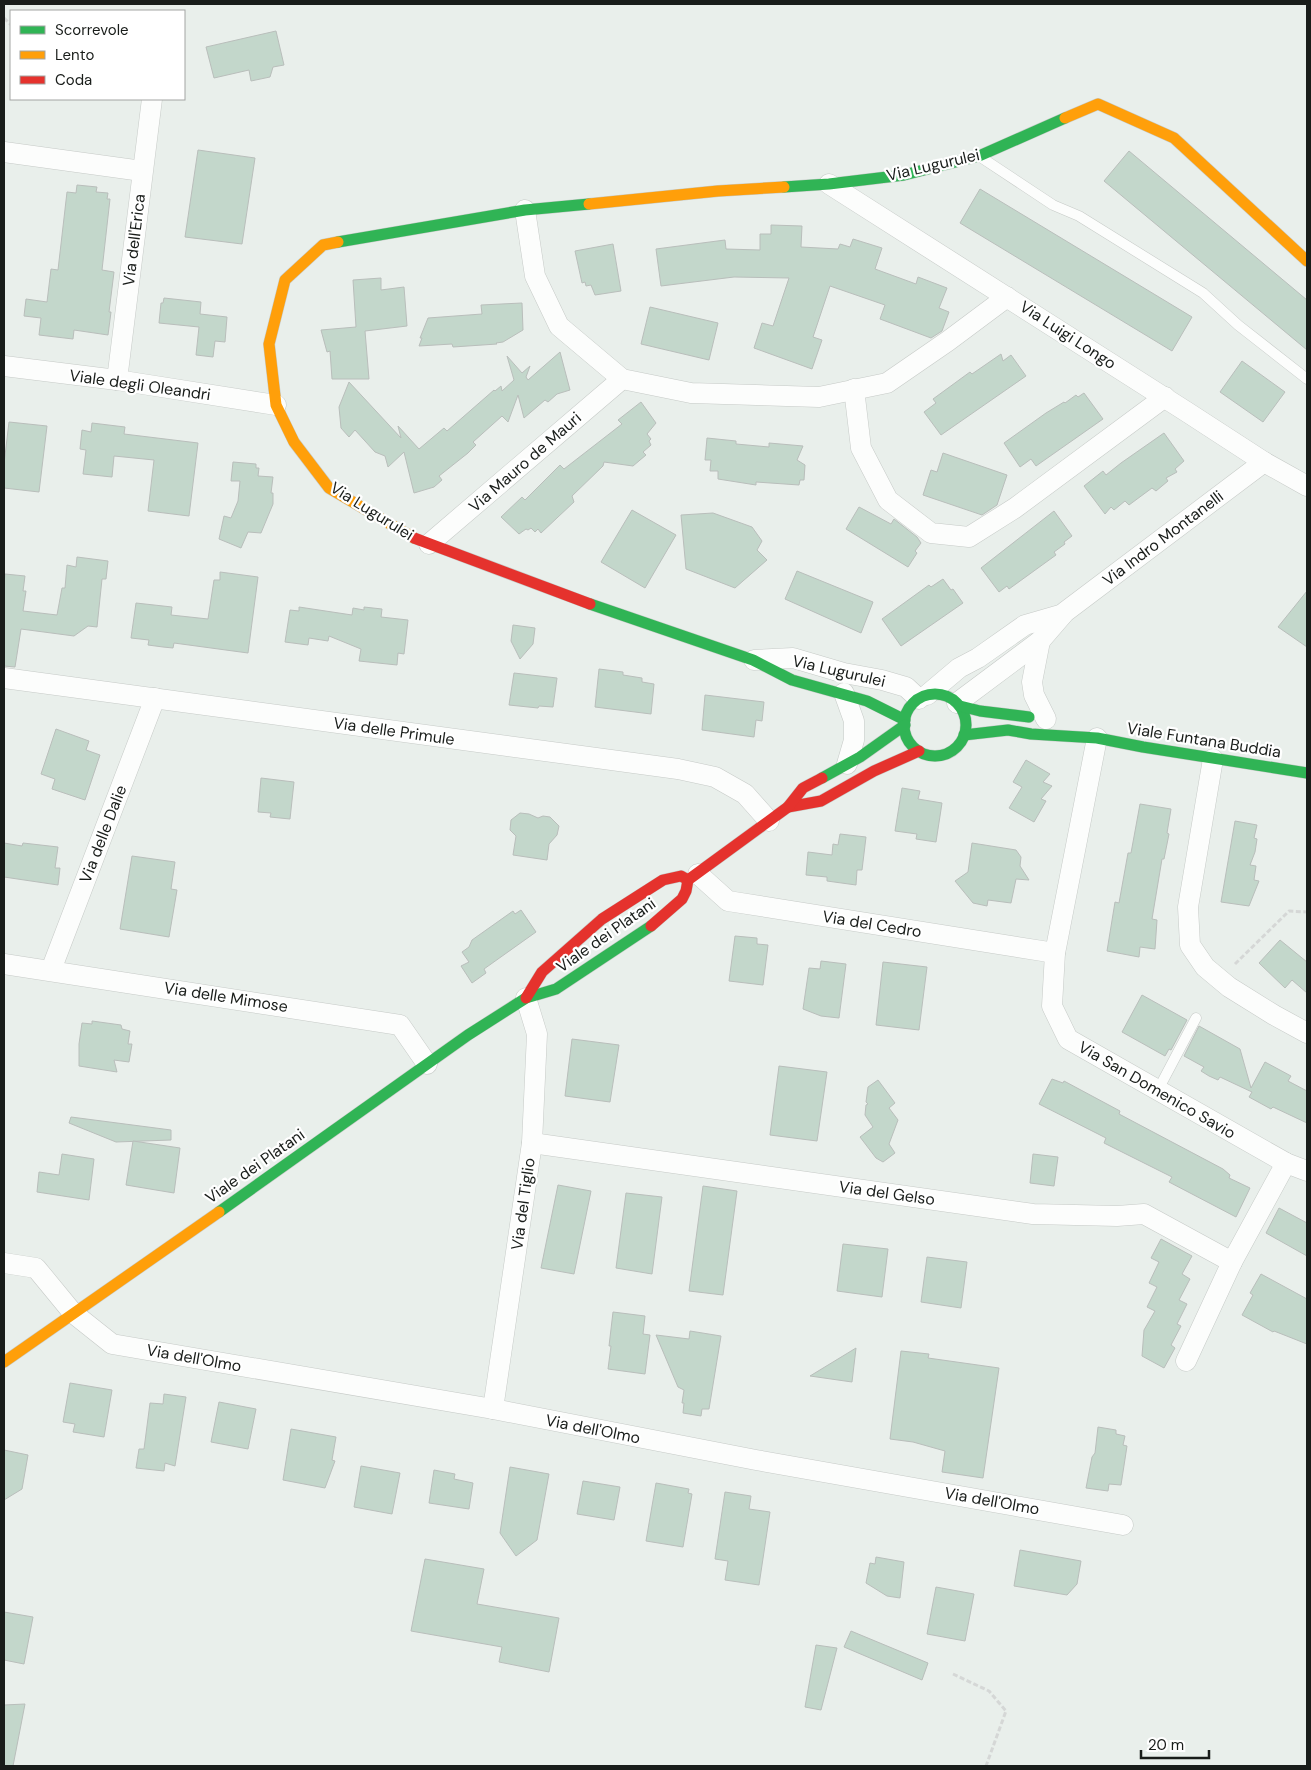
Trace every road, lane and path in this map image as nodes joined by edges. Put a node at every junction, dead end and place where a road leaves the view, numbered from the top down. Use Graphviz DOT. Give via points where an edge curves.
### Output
graph roads {
  1 [pos="152,100"];
  2 [pos="4,152"];
  3 [pos="979,156"];
  4 [pos="142,170"];
  5 [pos="829,184"];
  6 [pos="525,210"];
  7 [pos="1307,261"];
  8 [pos="1007,297"];
  9 [pos="4,366"];
  10 [pos="622,379"];
  11 [pos="1307,379"];
  12 [pos="117,380"];
  13 [pos="854,390"];
  14 [pos="1165,397"];
  15 [pos="276,405"];
  16 [pos="1264,462"];
  17 [pos="1307,486"];
  18 [pos="429,544"];
  19 [pos="1063,614"];
  20 [pos="1040,641"];
  21 [pos="753,660"];
  22 [pos="4,678"];
  23 [pos="844,693"];
  24 [pos="923,697"];
  25 [pos="155,698"];
  26 [pos="958,705"];
  27 [pos="905,722"];
  28 [pos="1055,722"];
  29 [pos="964,735"];
  30 [pos="1097,738"];
  31 [pos="919,751"];
  32 [pos="1213,759"];
  33 [pos="848,764"];
  34 [pos="1307,774"];
  35 [pos="788,807"];
  36 [pos="769,821"];
  37 [pos="693,877"];
  38 [pos="1307,912"];
  39 [pos="1055,953"];
  40 [pos="4,964"];
  41 [pos="51,970"];
  42 [pos="1220,979"];
  43 [pos="526,998"];
  44 [pos="1196,1018"];
  45 [pos="1307,1033"];
  46 [pos="427,1064"];
  47 [pos="1158,1090"];
  48 [pos="532,1143"];
  49 [pos="1286,1163"];
  50 [pos="1307,1171"];
  51 [pos="1232,1262"];
  52 [pos="4,1263"];
  53 [pos="73,1313"];
  54 [pos="1186,1361"];
  55 [pos="4,1362"];
  56 [pos="493,1409"];
  57 [pos="1123,1524"];
  58 [pos="953,1674"];
  59 [pos="986,1766"];
  1 -- 4 [label="street, Via dell'Erica"];
  2 -- 4 [label="street"];
  3 -- 5 [label="main road, Via Lugurulei" via="904,175"];
  3 -- 7 [label="main road, Via Lugurulei" via="1098,104 1174,138"];
  3 -- 11 [label="lane" via="1054,205 1080,216 1203,293"];
  4 -- 12 [label="street, Via dell'Erica"];
  5 -- 6 [label="main road, Via Lugurulei"];
  5 -- 8 [label="street, Via Luigi Longo"];
  6 -- 10 [label="street" via="535,276 559,326"];
  6 -- 15 [label="main road, Via Lugurulei" via="323,246 285,280 269,344"];
  8 -- 13 [label="street" via="887,383"];
  8 -- 14 [label="street, Via Luigi Longo"];
  9 -- 12 [label="street, Viale degli Oleandri"];
  10 -- 13 [label="street" via="691,393 819,397"];
  10 -- 18 [label="street, Via Mauro de Mauri"];
  12 -- 15 [label="street, Viale degli Oleandri"];
  13 -- 14 [label="street" via="862,448 888,500 931,533 969,537 1015,508"];
  14 -- 16 [label="street, Via Luigi Longo"];
  15 -- 18 [label="main road, Via Lugurulei" via="294,442 329,488 411,537"];
  16 -- 17 [label="street, Via Luigi Longo"];
  16 -- 19 [label="street, Via Indro Montanelli"];
  18 -- 21 [label="main road, Via Lugurulei" via="608,611"];
  19 -- 20 [label="street, Via Indro Montanelli"];
  19 -- 24 [label="street, Via Indro Montanelli" via="1025,625 959,668"];
  20 -- 26 [label="street, Via Indro Montanelli"];
  20 -- 28 [label="street, Via Indro Montanelli" via="1032,682 1034,695"];
  21 -- 23 [label="main road, Via Lugurulei" via="792,680"];
  21 -- 24 [label="street, Via Lugurulei" via="793,658 906,687"];
  22 -- 25 [label="street, Via delle Primule"];
  23 -- 27 [label="main road, Via Lugurulei" via="868,701"];
  23 -- 33 [label="street, Via Lugurulei" via="854,720 854,740"];
  24 -- 26 [label="main road" via="945,696"];
  24 -- 27 [label="main road" via="910,708"];
  25 -- 36 [label="street, Via delle Primule" via="678,769 715,777 745,794"];
  25 -- 41 [label="street, Via delle Dalie"];
  26 -- 28 [label="main road, Viale Funtana Buddia"];
  26 -- 29 [label="main road" via="966,723"];
  27 -- 31 [label="main road" via="910,742"];
  27 -- 33 [label="main road"];
  28 -- 30 [label="main road, Viale Funtana Buddia"];
  29 -- 30 [label="main road, Viale Funtana Buddia" via="1008,730"];
  29 -- 31 [label="main road" via="954,750 943,754 930,755"];
  30 -- 32 [label="main road, Viale Funtana Buddia"];
  30 -- 39 [label="street, Via San Domenico Savio"];
  31 -- 35 [label="main road" via="874,771 821,801"];
  32 -- 34 [label="main road, Viale Funtana Buddia"];
  32 -- 42 [label="street" via="1188,907 1190,945 1205,966"];
  33 -- 35 [label="main road" via="803,788"];
  35 -- 36 [label="main road"];
  36 -- 37 [label="main road"];
  37 -- 39 [label="street, Via del Cedro" via="728,901"];
  37 -- 43 [label="main road, Viale dei Platani" via="682,900 656,923 556,990"];
  37 -- 43 [label="main road, Viale dei Platani" via="663,880 602,919 542,972"];
  38 -- 42 [label="path" via="1290,911"];
  39 -- 47 [label="street, Via San Domenico Savio" via="1052,1006 1068,1039"];
  40 -- 41 [label="street, Via delle Mimose"];
  41 -- 46 [label="street, Via delle Mimose" via="400,1024"];
  42 -- 45 [label="street"];
  43 -- 46 [label="main road, Viale dei Platani"];
  43 -- 48 [label="street, Via del Tiglio" via="537,1034"];
  44 -- 47 [label="lane"];
  46 -- 53 [label="main road, Viale dei Platani"];
  47 -- 49 [label="street, Via San Domenico Savio"];
  48 -- 51 [label="street, Via del Gelso" via="1033,1214 1144,1214"];
  48 -- 56 [label="street, Via del Tiglio"];
  49 -- 50 [label="street, Via San Domenico Savio"];
  49 -- 51 [label="street"];
  51 -- 54 [label="street"];
  52 -- 53 [label="street, Via dell'Olmo" via="36,1268"];
  53 -- 55 [label="main road, Viale dei Platani"];
  53 -- 56 [label="street, Via dell'Olmo" via="112,1344"];
  56 -- 57 [label="street, Via dell'Olmo" via="756,1460"];
  58 -- 59 [label="path" via="989,1691 1006,1711"];
}
